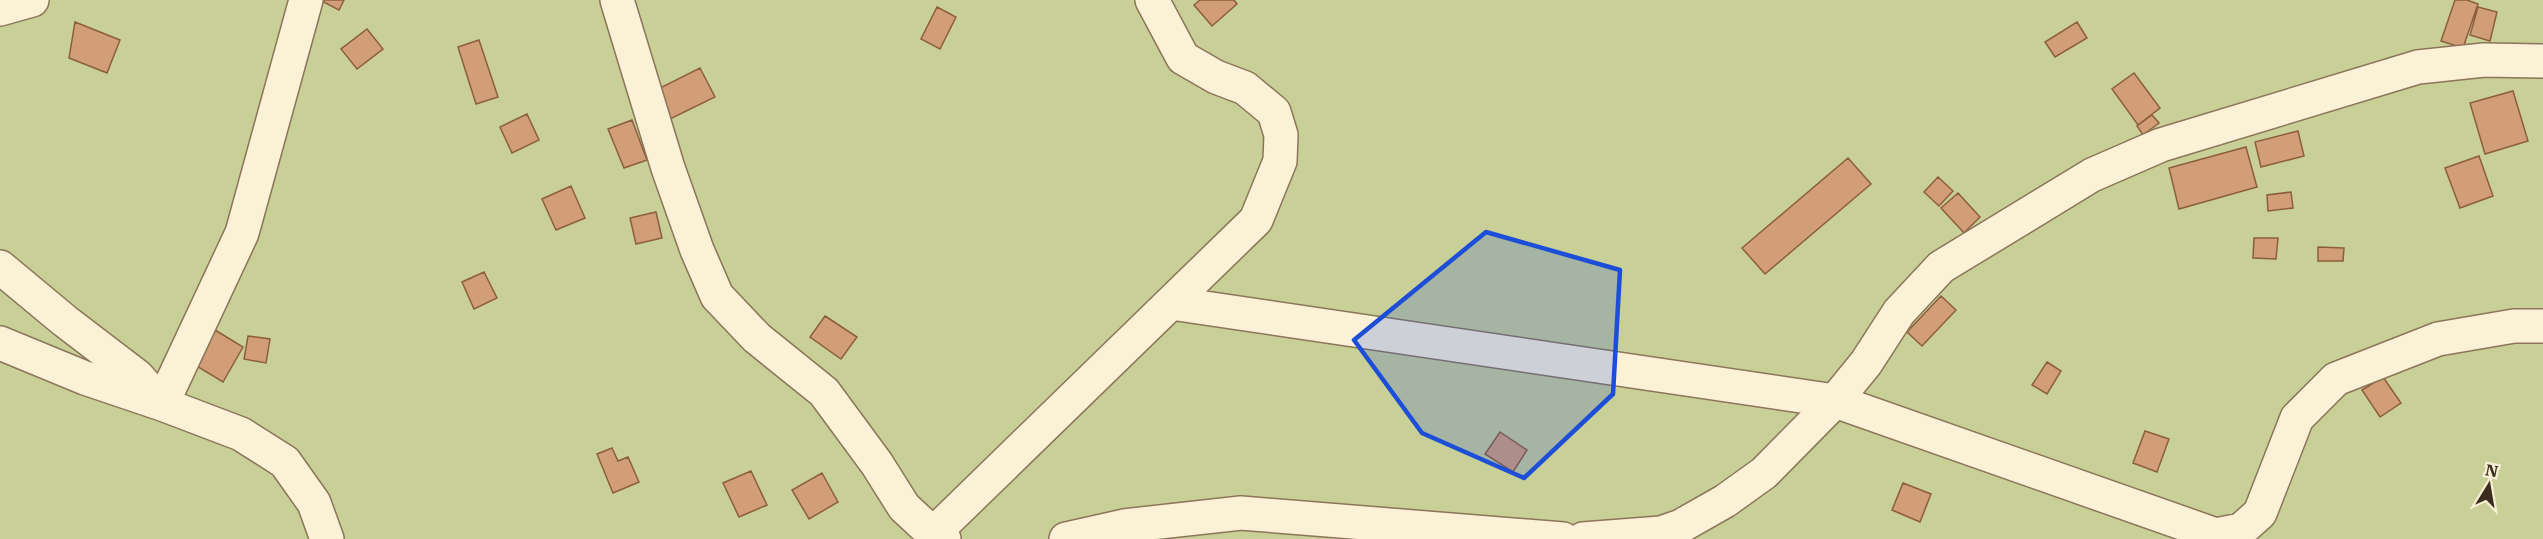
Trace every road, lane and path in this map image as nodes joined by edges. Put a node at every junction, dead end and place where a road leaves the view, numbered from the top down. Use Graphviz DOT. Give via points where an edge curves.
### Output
graph roads {
  1 [pos="32,0"];
  2 [pos="306,0"];
  3 [pos="617,0"];
  4 [pos="1152,0"];
  5 [pos="0,9"];
  6 [pos="2543,61"];
  7 [pos="0,267"];
  8 [pos="1171,303"];
  9 [pos="2543,326"];
  10 [pos="0,343"];
  11 [pos="1835,401"];
  12 [pos="162,404"];
  13 [pos="1350,530"];
  14 [pos="1691,532"];
  15 [pos="1429,533"];
  16 [pos="2246,534"];
  17 [pos="938,537"];
  18 [pos="327,539"];
  19 [pos="1066,539"];
  20 [pos="1563,539"];
  21 [pos="1583,539"];
  1 -- 5 [label="street"];
  2 -- 12 [label="street" via="242,233"];
  3 -- 17 [label="street" via="668,168 717,296 758,338 824,392 904,507"];
  4 -- 8 [label="street" via="1184,58 1245,88 1274,112 1281,135 1280,161 1256,220"];
  6 -- 11 [label="street" via="2484,60 2418,67 2161,145 2092,175 1941,267 1899,312"];
  7 -- 12 [label="street" via="136,376"];
  8 -- 11 [label="street"];
  8 -- 17 [label="street"];
  9 -- 16 [label="street" via="2514,326 2438,339 2336,379 2297,418 2260,513"];
  10 -- 12 [label="street"];
  11 -- 14 [label="street" via="1764,473"];
  11 -- 16 [label="street" via="2216,535"];
  12 -- 18 [label="street" via="241,434 285,462 314,503"];
  13 -- 15 [label="street"];
  13 -- 19 [label="street" via="1241,513 1124,526"];
  14 -- 21 [label="street"];
  15 -- 20 [label="street"];
}
